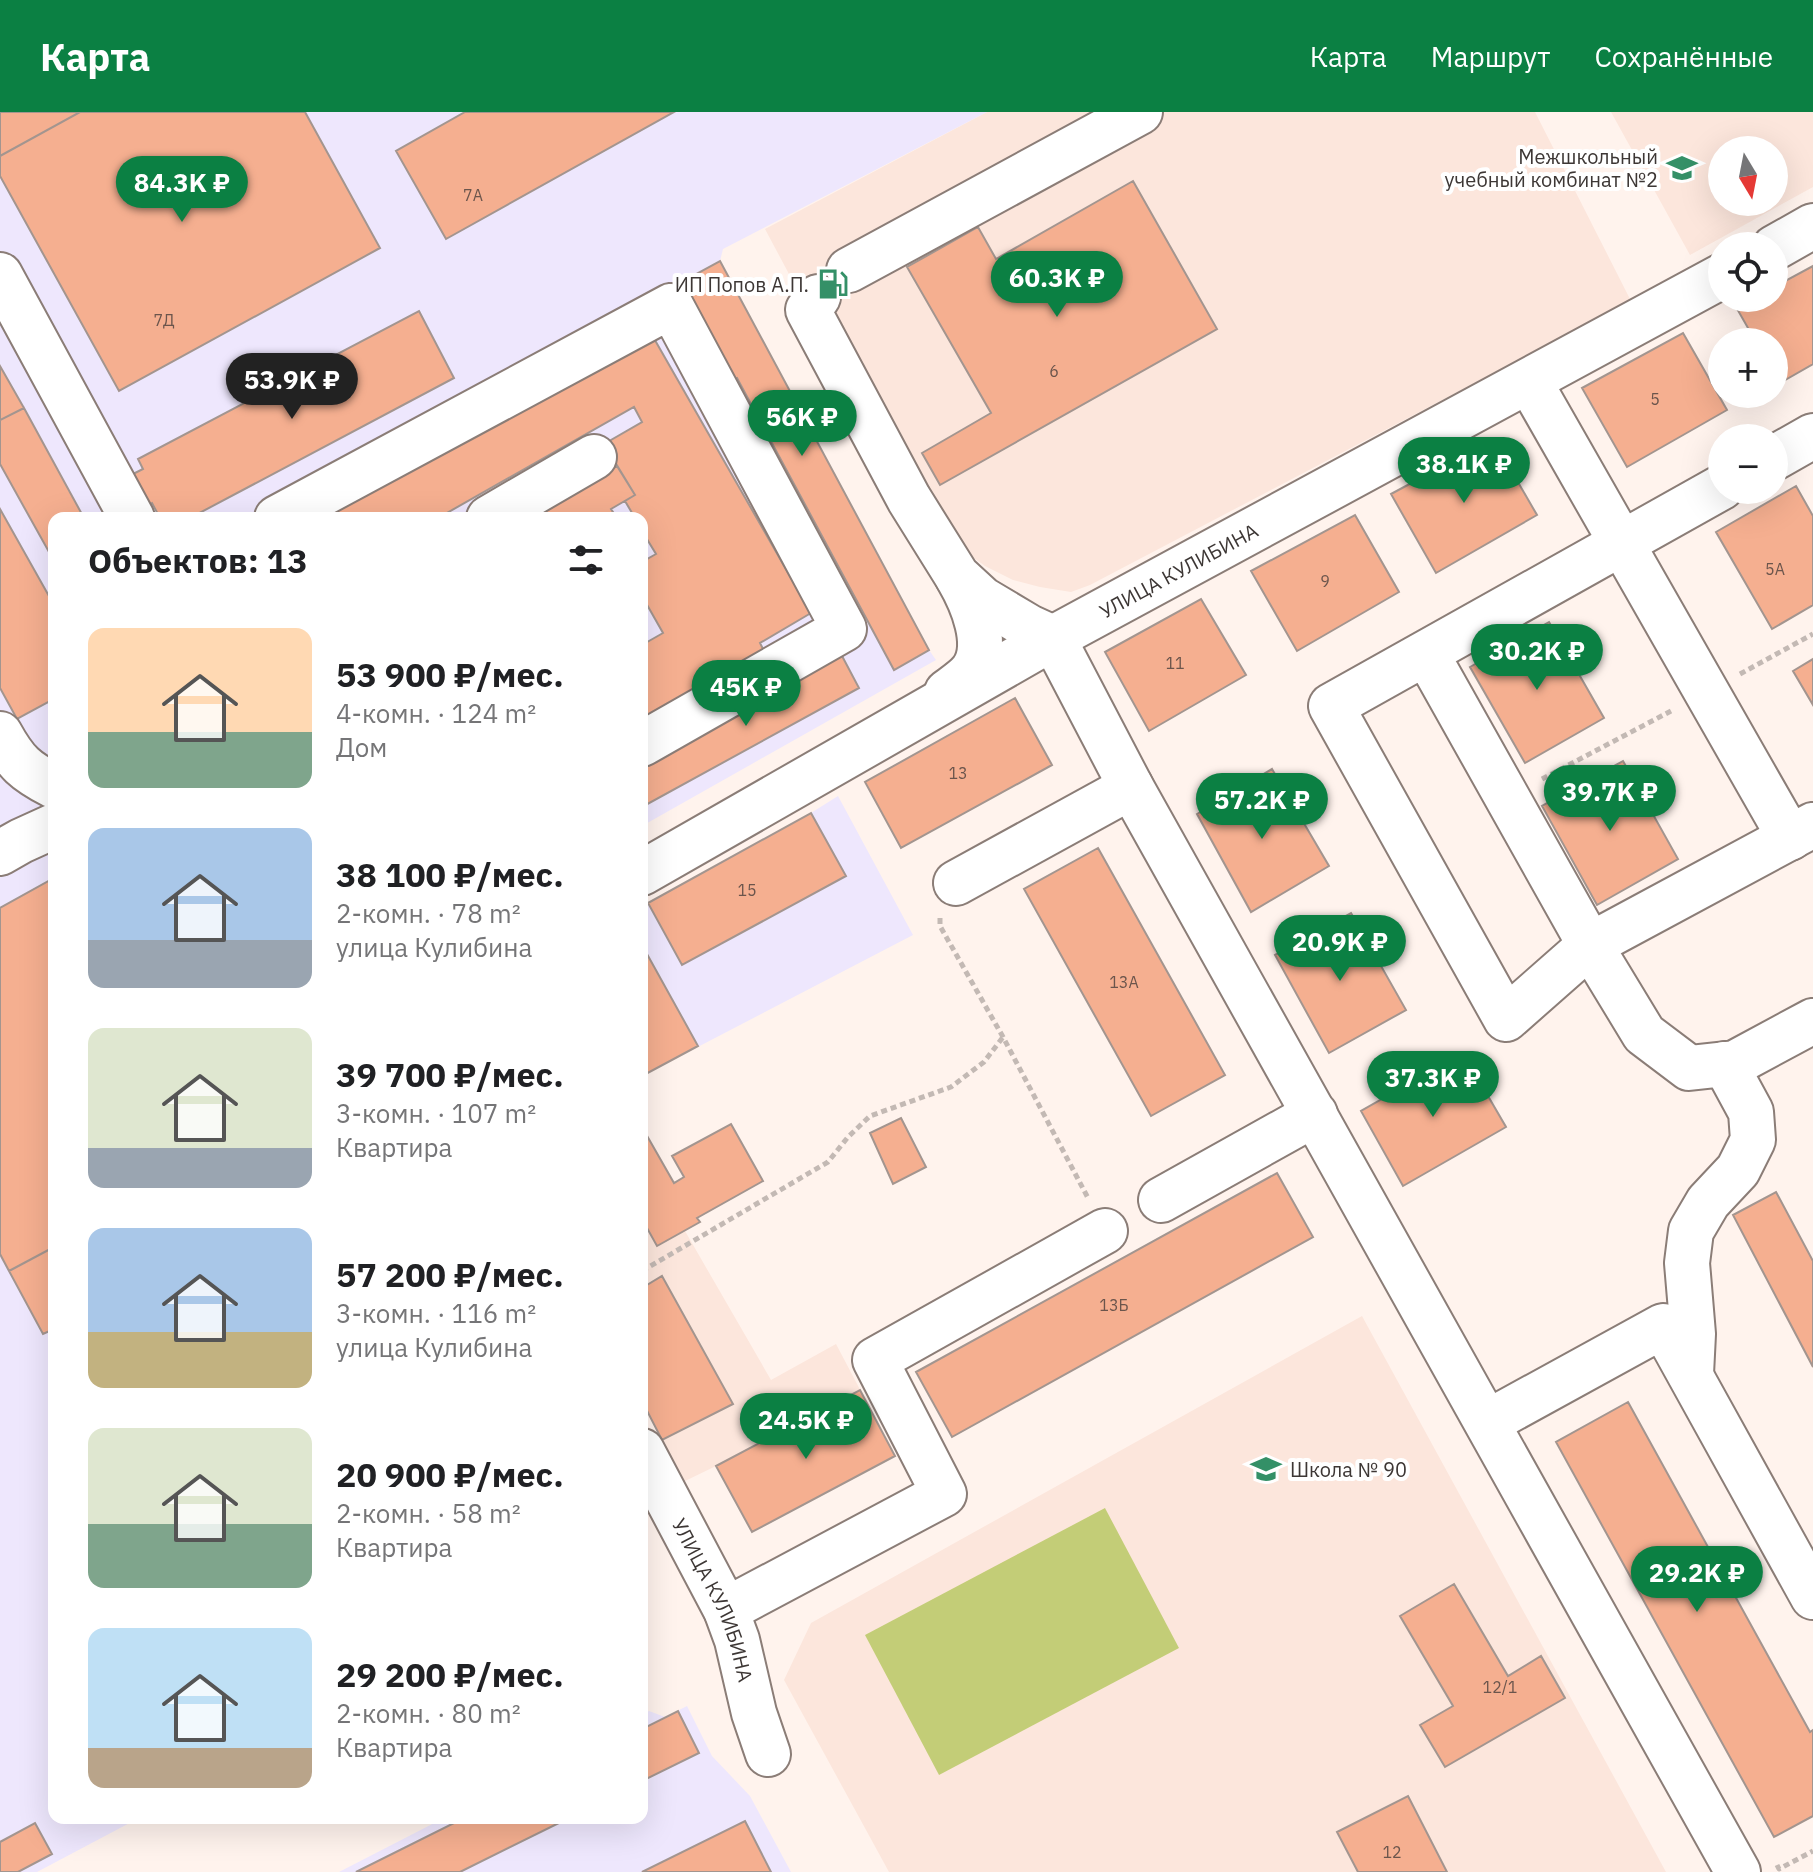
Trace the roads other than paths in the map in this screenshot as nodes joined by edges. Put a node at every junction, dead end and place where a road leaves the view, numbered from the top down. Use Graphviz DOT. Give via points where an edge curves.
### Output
graph roads {
  1 [pos="1140,112"];
  2 [pos="1813,226"];
  3 [pos="1788,240"];
  4 [pos="0,275"];
  5 [pos="1708,284"];
  6 [pos="1529,381"];
  7 [pos="594,457"];
  8 [pos="1708,495"];
  9 [pos="129,512"];
  10 [pos="288,512"];
  11 [pos="499,512"];
  12 [pos="1621,544"];
  13 [pos="957,576"];
  14 [pos="1053,638"];
  15 [pos="1426,653"];
  16 [pos="919,715"];
  17 [pos="0,734"];
  18 [pos="648,741"];
  19 [pos="48,783"];
  20 [pos="1131,787"];
  21 [pos="48,829"];
  22 [pos="1802,832"];
  23 [pos="0,853"];
  24 [pos="648,870"];
  25 [pos="956,883"];
  26 [pos="1590,945"];
  27 [pos="1813,1021"];
  28 [pos="1725,1064"];
  29 [pos="1315,1114"];
  30 [pos="1161,1200"];
  31 [pos="1105,1231"];
  32 [pos="1691,1377"];
  33 [pos="1488,1422"];
  34 [pos="648,1462"];
  35 [pos="1813,1597"];
  36 [pos="726,1610"];
  37 [pos="768,1754"];
  38 [pos="1738,1872"];
  1 -- 13 [label="street" via="833,284 808,310 909,499"];
  2 -- 3 [label="street"];
  4 -- 9 [label="street"];
  5 -- 6 [label="street, УЛИЦА КУЛИБИНА"];
  6 -- 12 [label="street"];
  6 -- 14 [label="street, УЛИЦА КУЛИБИНА"];
  7 -- 11 [label="street"];
  8 -- 12 [label="street"];
  10 -- 18 [label="street" via="671,306 844,629"];
  12 -- 15 [label="street"];
  12 -- 22 [label="street" via="1708,692"];
  13 -- 14 [label="street" via="982,599"];
  13 -- 16 [label="street" via="975,616 979,655 973,670"];
  14 -- 16 [label="street, УЛИЦА КУЛИБИНА"];
  14 -- 20 [label="street"];
  15 -- 26 [label="street"];
  15 -- 26 [label="street" via="1331,706 1506,1019"];
  16 -- 24 [label="street, УЛИЦА КУЛИБИНА"];
  17 -- 19 [label="street" via="29,773"];
  20 -- 25 [label="street"];
  20 -- 29 [label="street"];
  21 -- 23 [label="street"];
  22 -- 26 [label="street"];
  26 -- 28 [label="street" via="1644,1034 1689,1068"];
  27 -- 28 [label="street"];
  28 -- 32 [label="street" via="1751,1112 1753,1140 1738,1170 1708,1202 1691,1231"];
  29 -- 30 [label="street"];
  29 -- 33 [label="street"];
  31 -- 36 [label="street" via="875,1360 944,1494"];
  32 -- 33 [label="street" via="1663,1326"];
  32 -- 35 [label="street"];
  33 -- 38 [label="street"];
  34 -- 36 [label="street, УЛИЦА КУЛИБИНА"];
  36 -- 37 [label="street, УЛИЦА КУЛИБИНА"];
}
